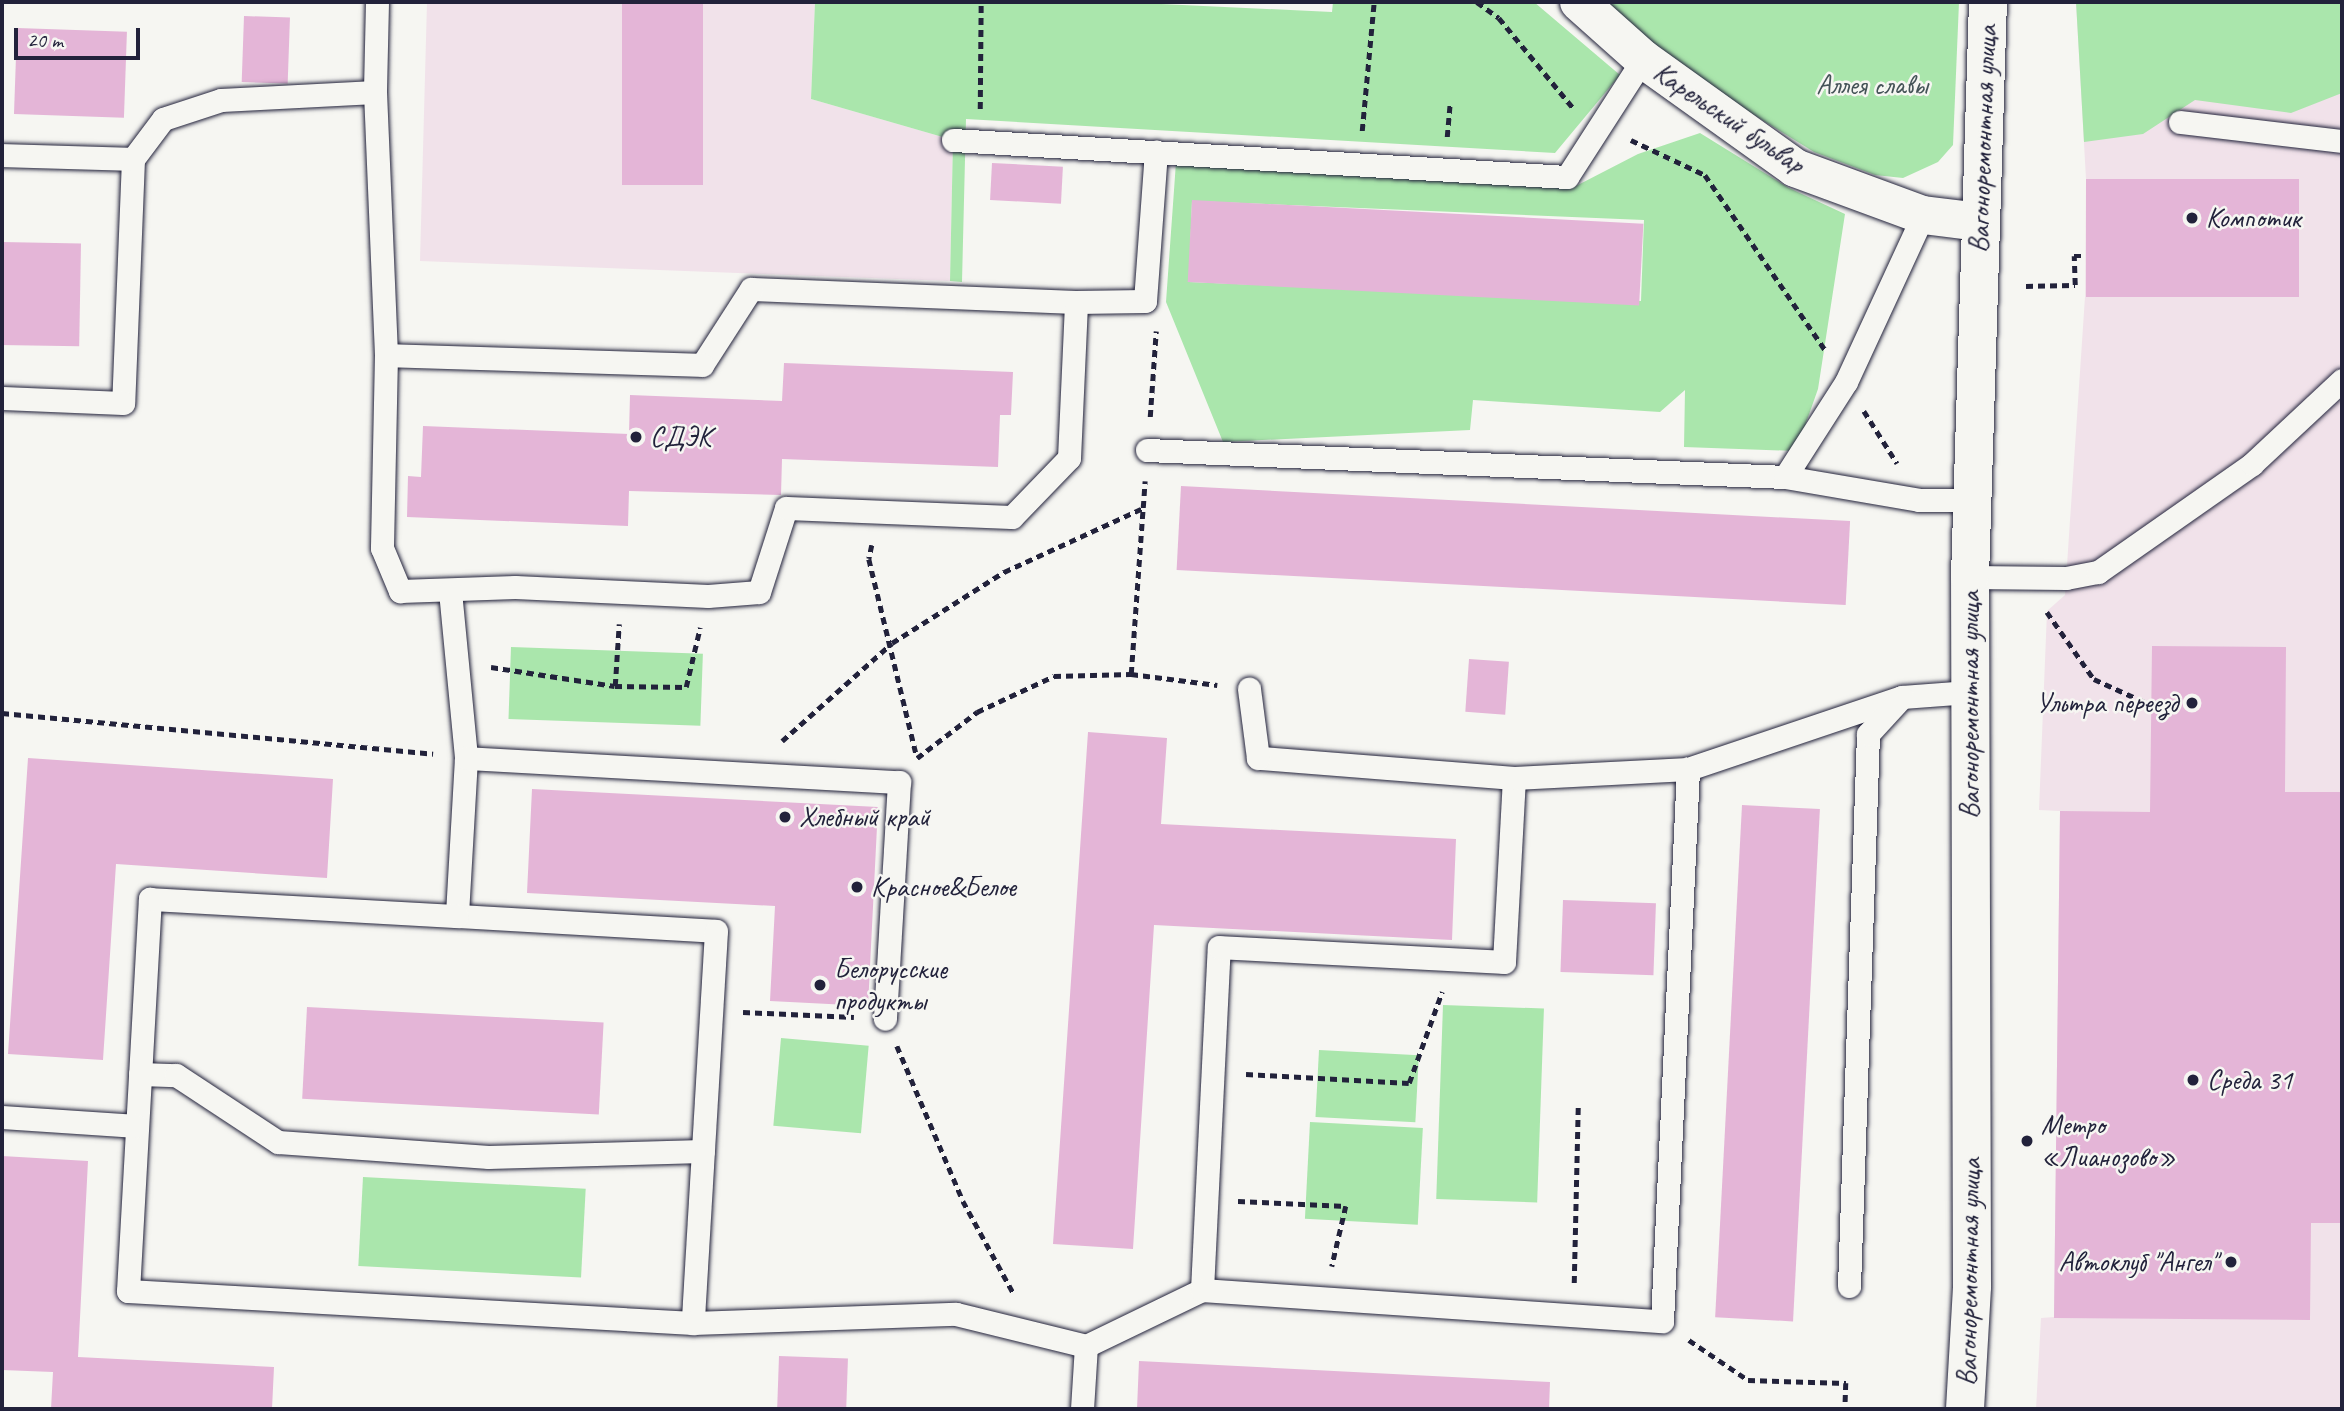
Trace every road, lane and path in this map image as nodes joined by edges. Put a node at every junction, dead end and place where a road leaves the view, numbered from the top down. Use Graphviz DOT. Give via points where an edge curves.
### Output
graph roads {
  1 [pos="377,2"];
  2 [pos="981,2"];
  3 [pos="1374,2"];
  4 [pos="1477,2"];
  5 [pos="1579,2"];
  6 [pos="1988,2"];
  7 [pos="1643,59"];
  8 [pos="375,92"];
  9 [pos="2180,122"];
  10 [pos="1600,125"];
  11 [pos="953,140"];
  12 [pos="979,140"];
  13 [pos="2342,141"];
  14 [pos="1156,151"];
  15 [pos="2,155"];
  16 [pos="133,159"];
  17 [pos="1360,164"];
  18 [pos="1923,215"];
  19 [pos="1979,222"];
  20 [pos="2085,256"];
  21 [pos="2026,286"];
  22 [pos="1076,302"];
  23 [pos="1157,321"];
  24 [pos="386,355"];
  25 [pos="2342,380"];
  26 [pos="1846,382"];
  27 [pos="2,398"];
  28 [pos="1147,450"];
  29 [pos="1785,477"];
  30 [pos="1919,500"];
  31 [pos="1972,500"];
  32 [pos="1143,508"];
  33 [pos="881,511"];
  34 [pos="1970,577"];
  35 [pos="450,591"];
  36 [pos="621,591"];
  37 [pos="708,596"];
  38 [pos="2036,612"];
  39 [pos="892,643"];
  40 [pos="457,662"];
  41 [pos="1131,674"];
  42 [pos="615,686"];
  43 [pos="1249,689"];
  44 [pos="1969,692"];
  45 [pos="1902,697"];
  46 [pos="2151,705"];
  47 [pos="2,713"];
  48 [pos="466,758"];
  49 [pos="917,758"];
  50 [pos="1688,769"];
  51 [pos="747,772"];
  52 [pos="1514,778"];
  53 [pos="899,782"];
  54 [pos="457,916"];
  55 [pos="1454,959"];
  56 [pos="711,1010"];
  57 [pos="885,1019"];
  58 [pos="1213,1073"];
  59 [pos="140,1074"];
  60 [pos="1578,1106"];
  61 [pos="2,1117"];
  62 [pos="137,1126"];
  63 [pos="703,1151"];
  64 [pos="1207,1199"];
  65 [pos="1849,1286"];
  66 [pos="1202,1290"];
  67 [pos="1325,1298"];
  68 [pos="1573,1315"];
  69 [pos="1662,1321"];
  70 [pos="693,1323"];
  71 [pos="1035,1332"];
  72 [pos="1086,1346"];
  73 [pos="1082,1409"];
  74 [pos="1845,1409"];
  75 [pos="1965,1409"];
  1 -- 8 [label="lane"];
  2 -- 12 [label="path"];
  3 -- 17 [label="path"];
  4 -- 10 [label="path" via="1499,18 1570,107"];
  5 -- 7 [label="street, Карельский бульвар"];
  6 -- 19 [label="street, Вагоноремонтная улица"];
  7 -- 10 [label="lane"];
  7 -- 18 [label="street, Карельский бульвар" via="1795,168"];
  8 -- 16 [label="lane" via="221,100 163,119"];
  8 -- 24 [label="lane"];
  9 -- 13 [label="lane"];
  10 -- 17 [label="lane" via="1567,177"];
  10 -- 26 [label="path" via="1705,175 1745,226"];
  11 -- 12 [label="lane"];
  12 -- 14 [label="lane"];
  14 -- 17 [label="lane"];
  14 -- 22 [label="lane" via="1145,301"];
  15 -- 16 [label="lane"];
  16 -- 27 [label="lane" via="123,403"];
  18 -- 19 [label="street, Карельский бульвар"];
  18 -- 26 [label="lane"];
  19 -- 31 [label="street, Вагоноремонтная улица"];
  20 -- 21 [label="path" via="2074,256 2075,285"];
  22 -- 24 [label="lane" via="751,289 702,365"];
  22 -- 33 [label="lane" via="1069,458 1012,517"];
  23 -- 28 [label="path"];
  24 -- 35 [label="lane" via="382,548 400,591"];
  25 -- 34 [label="lane" via="2252,464 2098,572 2066,578"];
  26 -- 29 [label="lane"];
  26 -- 30 [label="path"];
  28 -- 29 [label="lane"];
  28 -- 32 [label="path"];
  29 -- 30 [label="lane"];
  30 -- 31 [label="lane"];
  31 -- 34 [label="street, Вагоноремонтная улица"];
  32 -- 39 [label="path" via="1004,572"];
  32 -- 41 [label="path"];
  33 -- 37 [label="lane" via="786,508 758,592"];
  33 -- 39 [label="path" via="869,559"];
  34 -- 44 [label="street, Вагоноремонтная улица"];
  35 -- 36 [label="lane" via="515,587"];
  35 -- 40 [label="lane"];
  36 -- 37 [label="lane"];
  36 -- 42 [label="path"];
  37 -- 42 [label="path" via="686,687"];
  38 -- 46 [label="path" via="2047,611 2094,679"];
  39 -- 49 [label="path"];
  39 -- 51 [label="path"];
  40 -- 42 [label="path"];
  40 -- 48 [label="lane"];
  41 -- 43 [label="path"];
  41 -- 49 [label="path" via="1054,676 977,712"];
  43 -- 52 [label="lane" via="1258,758"];
  44 -- 45 [label="lane"];
  44 -- 75 [label="street, Вагоноремонтная улица" via="1972,1286"];
  45 -- 50 [label="lane"];
  45 -- 65 [label="lane" via="1868,734"];
  47 -- 48 [label="path"];
  48 -- 51 [label="lane"];
  48 -- 54 [label="lane"];
  49 -- 53 [label="path"];
  50 -- 52 [label="lane"];
  50 -- 69 [label="lane"];
  51 -- 53 [label="lane"];
  52 -- 55 [label="lane" via="1504,962"];
  53 -- 57 [label="lane"];
  54 -- 56 [label="lane" via="716,931"];
  54 -- 59 [label="lane" via="150,899"];
  55 -- 58 [label="path" via="1409,1083"];
  55 -- 58 [label="lane" via="1219,947"];
  56 -- 57 [label="path"];
  56 -- 63 [label="lane"];
  57 -- 71 [label="path" via="963,1201"];
  58 -- 64 [label="lane"];
  59 -- 62 [label="lane"];
  59 -- 63 [label="lane" via="176,1075 278,1142 488,1157"];
  60 -- 68 [label="path"];
  61 -- 62 [label="lane"];
  62 -- 70 [label="lane" via="128,1291"];
  63 -- 70 [label="lane"];
  64 -- 66 [label="lane"];
  64 -- 67 [label="path" via="1346,1206"];
  66 -- 67 [label="lane"];
  66 -- 72 [label="lane"];
  67 -- 68 [label="lane"];
  68 -- 69 [label="lane"];
  69 -- 74 [label="path" via="1748,1380 1846,1383"];
  70 -- 71 [label="lane" via="956,1314"];
  71 -- 72 [label="lane"];
  72 -- 73 [label="lane"];
}
